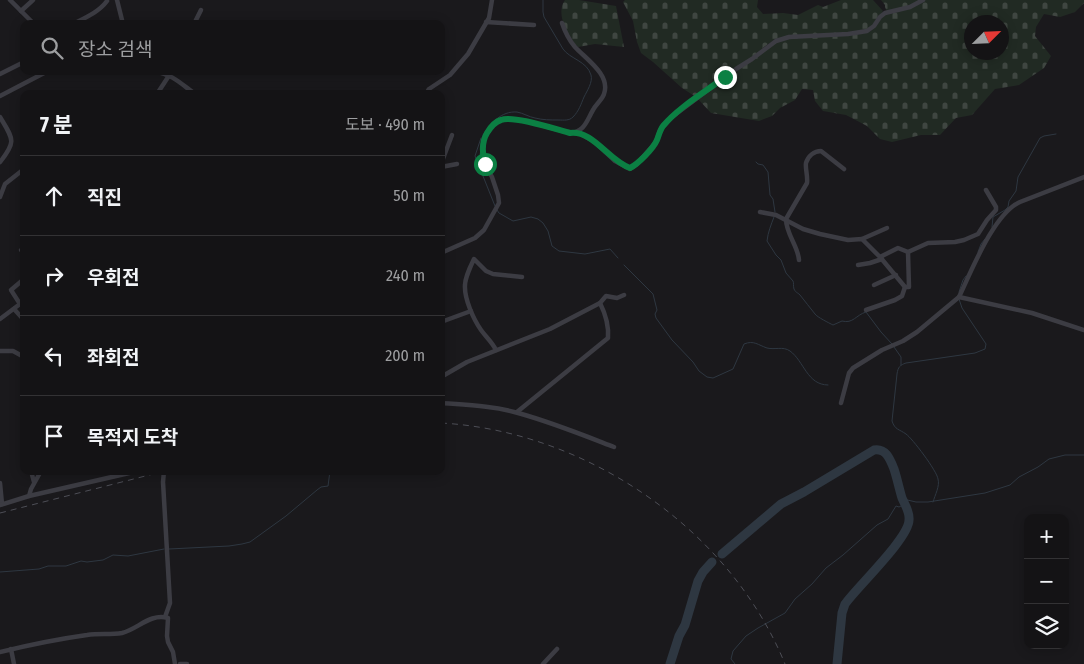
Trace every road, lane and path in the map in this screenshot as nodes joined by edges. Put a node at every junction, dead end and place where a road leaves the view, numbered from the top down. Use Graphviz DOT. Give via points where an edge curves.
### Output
graph roads {
  1 [pos="10,0"];
  2 [pos="33,0"];
  3 [pos="116,0"];
  4 [pos="492,0"];
  5 [pos="924,0"];
  6 [pos="106,1"];
  7 [pos="201,10"];
  8 [pos="21,11"];
  9 [pos="30,20"];
  10 [pos="80,20"];
  11 [pos="122,20"];
  12 [pos="196,20"];
  13 [pos="486,22"];
  14 [pos="562,23"];
  15 [pos="534,24"];
  16 [pos="20,64"];
  17 [pos="0,74"];
  18 [pos="40,75"];
  19 [pos="170,75"];
  20 [pos="173,75"];
  21 [pos="160,90"];
  22 [pos="190,90"];
  23 [pos="429,90"];
  24 [pos="0,96"];
  25 [pos="0,117"];
  26 [pos="577,132"];
  27 [pos="452,136"];
  28 [pos="445,154"];
  29 [pos="0,162"];
  30 [pos="457,164"];
  31 [pos="445,165"];
  32 [pos="844,168"];
  33 [pos="20,172"];
  34 [pos="1084,177"];
  35 [pos="986,190"];
  36 [pos="0,197"];
  37 [pos="760,212"];
  38 [pos="786,219"];
  39 [pos="887,228"];
  40 [pos="862,239"];
  41 [pos="445,252"];
  42 [pos="908,252"];
  43 [pos="881,258"];
  44 [pos="799,260"];
  45 [pos="858,265"];
  46 [pos="896,275"];
  47 [pos="522,277"];
  48 [pos="20,283"];
  49 [pos="874,285"];
  50 [pos="905,287"];
  51 [pos="624,295"];
  52 [pos="959,297"];
  53 [pos="20,301"];
  54 [pos="600,303"];
  55 [pos="20,304"];
  56 [pos="14,309"];
  57 [pos="866,310"];
  58 [pos="471,311"];
  59 [pos="20,316"];
  60 [pos="0,320"];
  61 [pos="445,321"];
  62 [pos="1084,330"];
  63 [pos="496,350"];
  64 [pos="0,351"];
  65 [pos="20,355"];
  66 [pos="445,375"];
  67 [pos="445,403"];
  68 [pos="841,404"];
  69 [pos="517,412"];
  70 [pos="614,447"];
  71 [pos="32,475"];
  72 [pos="38,475"];
  73 [pos="120,475"];
  74 [pos="164,475"];
  75 [pos="34,482"];
  76 [pos="0,483"];
  77 [pos="33,495"];
  78 [pos="1,505"];
  79 [pos="165,617"];
  80 [pos="11,649"];
  81 [pos="557,649"];
  82 [pos="0,652"];
  83 [pos="14,664"];
  84 [pos="174,664"];
  85 [pos="180,664"];
  86 [pos="187,664"];
  87 [pos="543,664"];
  1 -- 8 [label="street"];
  2 -- 8 [label="street"];
  3 -- 11 [label="street"];
  4 -- 13 [label="street"];
  5 -- 26 [label="street" via="884,13 866,31 789,37 776,41 672,117 660,130 656,142 630,168 615,161 595,142"];
  6 -- 10 [label="street" via="97,11"];
  7 -- 12 [label="street"];
  8 -- 9 [label="street"];
  13 -- 15 [label="street"];
  13 -- 23 [label="street" via="468,54 450,75"];
  14 -- 26 [label="street" via="575,48 600,73 606,86 602,98"];
  16 -- 17 [label="street"];
  18 -- 24 [label="street"];
  19 -- 21 [label="street"];
  20 -- 22 [label="street"];
  25 -- 29 [label="street" via="11,138 9,151"];
  26 -- 41 [label="street" via="510,119 500,120 492,126 484,138 482,154 499,203 484,230 475,238"];
  27 -- 28 [label="street"];
  30 -- 31 [label="street"];
  32 -- 38 [label="street" via="821,151 812,153 806,164 807,183"];
  33 -- 36 [label="street" via="5,184"];
  34 -- 52 [label="street" via="1012,206 991,234"];
  35 -- 42 [label="street" via="996,210 978,234 955,242 931,242"];
  37 -- 38 [label="street"];
  38 -- 40 [label="street" via="803,229 827,236"];
  38 -- 44 [label="street"];
  39 -- 40 [label="street"];
  40 -- 43 [label="street"];
  42 -- 43 [label="street" via="898,248"];
  42 -- 50 [label="street" via="909,287"];
  43 -- 45 [label="street"];
  43 -- 46 [label="street"];
  46 -- 49 [label="street"];
  46 -- 50 [label="street"];
  47 -- 58 [label="street" via="493,274 474,259 465,285"];
  48 -- 53 [label="street" via="11,290"];
  50 -- 57 [label="street" via="902,296"];
  51 -- 54 [label="street" via="618,298 606,296"];
  52 -- 62 [label="street" via="1032,313"];
  52 -- 68 [label="street" via="918,332 851,370"];
  54 -- 63 [label="street" via="550,329"];
  54 -- 69 [label="street" via="609,328 608,338"];
  55 -- 56 [label="street"];
  56 -- 59 [label="street"];
  56 -- 60 [label="street"];
  58 -- 61 [label="street"];
  58 -- 63 [label="street"];
  63 -- 66 [label="street"];
  64 -- 65 [label="street"];
  67 -- 69 [label="street"];
  69 -- 70 [label="street"];
  71 -- 75 [label="street"];
  72 -- 75 [label="street"];
  73 -- 77 [label="street"];
  74 -- 79 [label="street" via="170,603"];
  75 -- 77 [label="street"];
  76 -- 78 [label="street"];
  77 -- 78 [label="street"];
  79 -- 80 [label="street" via="152,618 122,633 95,634"];
  79 -- 84 [label="street" via="168,618 167,636"];
  80 -- 82 [label="street"];
  80 -- 83 [label="street"];
  81 -- 87 [label="street"];
  85 -- 86 [label="street"];
}
